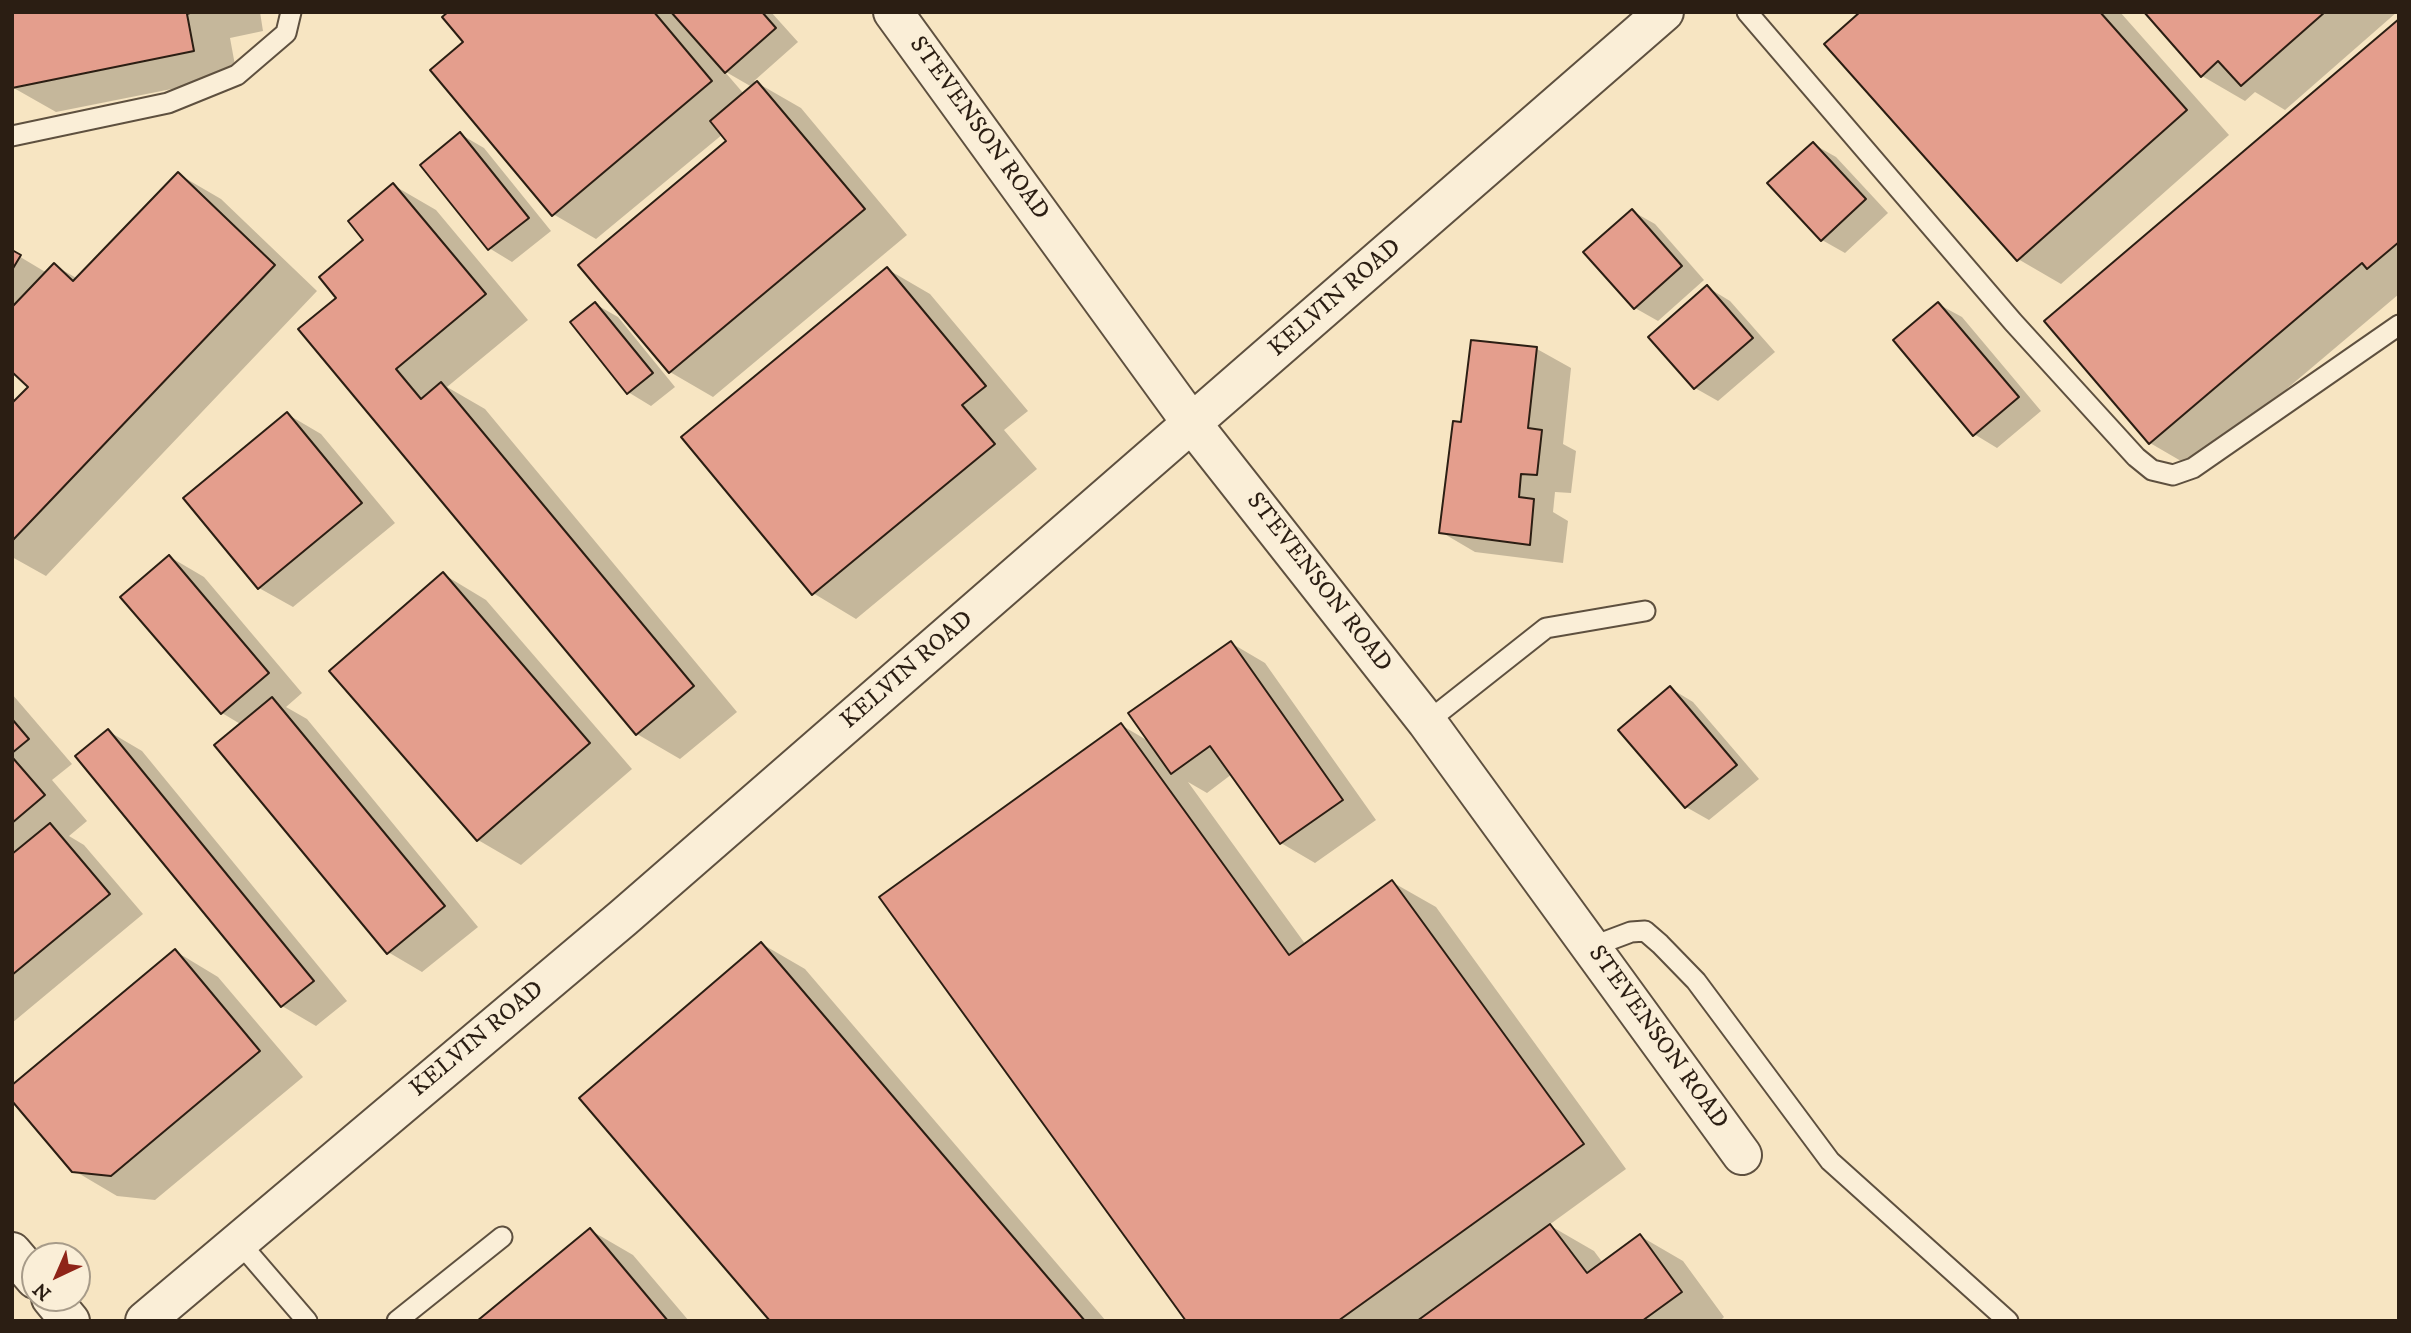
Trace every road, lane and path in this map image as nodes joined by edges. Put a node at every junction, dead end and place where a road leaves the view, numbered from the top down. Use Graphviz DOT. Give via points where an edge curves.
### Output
graph roads {
  1 [pos="291,12"];
  2 [pos="893,12"];
  3 [pos="1664,12"];
  4 [pos="1747,12"];
  5 [pos="12,136"];
  6 [pos="2399,325"];
  7 [pos="1193,425"];
  8 [pos="1645,611"];
  9 [pos="1427,722"];
  10 [pos="1591,947"];
  11 [pos="1742,1155"];
  12 [pos="502,1237"];
  13 [pos="239,1242"];
  14 [pos="145,1321"];
  15 [pos="307,1321"];
  16 [pos="397,1321"];
  17 [pos="2008,1321"];
  1 -- 5 [label="lane" via="286,33 237,75 168,103"];
  2 -- 7 [label="street, STEVENSON ROAD"];
  3 -- 7 [label="street, KELVIN ROAD"];
  4 -- 6 [label="lane" via="2013,322 2152,470 2173,475 2200,463"];
  7 -- 9 [label="street, STEVENSON ROAD"];
  7 -- 13 [label="street, KELVIN ROAD" via="623,918"];
  8 -- 9 [label="lane" via="1546,628"];
  9 -- 10 [label="street, STEVENSON ROAD"];
  10 -- 11 [label="street, STEVENSON ROAD"];
  10 -- 17 [label="lane" via="1645,931 1660,944 1696,981 1830,1161"];
  12 -- 16 [label="lane"];
  13 -- 14 [label="street, KELVIN ROAD"];
  13 -- 15 [label="lane"];
}
